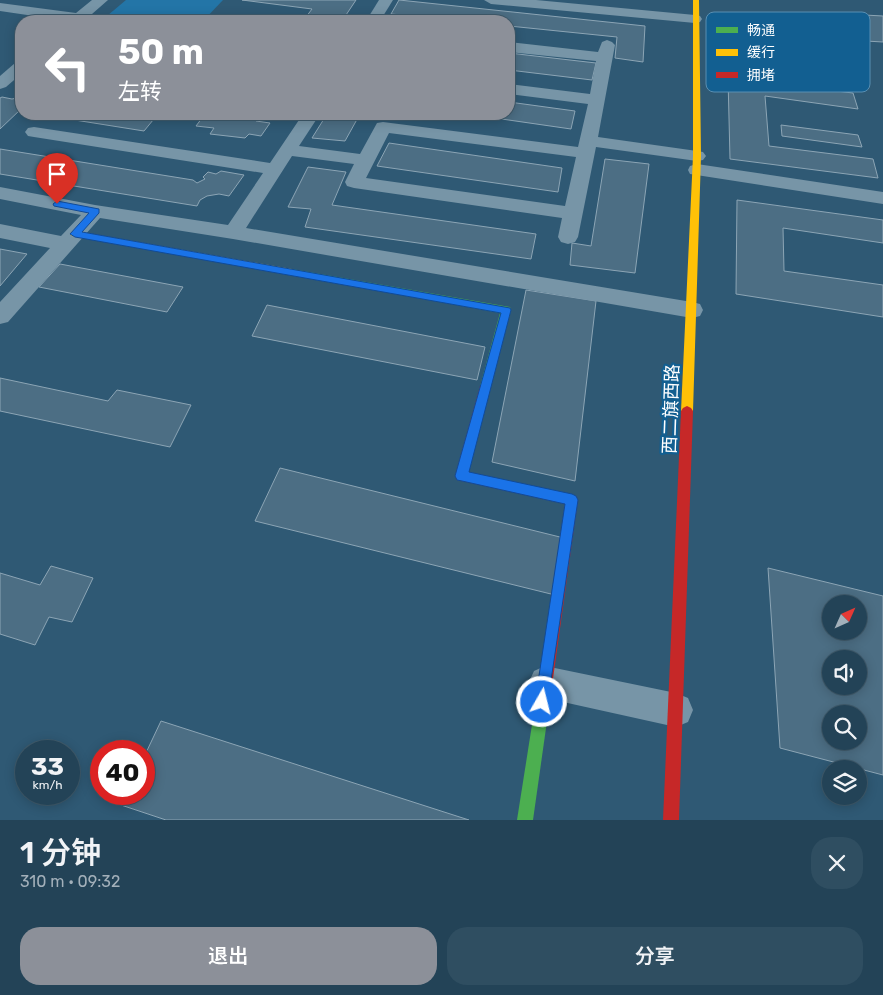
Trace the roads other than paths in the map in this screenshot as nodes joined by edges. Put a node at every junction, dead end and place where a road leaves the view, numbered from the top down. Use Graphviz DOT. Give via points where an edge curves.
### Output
graph roads {
  1 [pos="386,0"];
  2 [pos="491,0"];
  3 [pos="696,0"];
  4 [pos="77,1"];
  5 [pos="99,2"];
  6 [pos="0,7"];
  7 [pos="51,15"];
  8 [pos="82,15"];
  9 [pos="377,15"];
  10 [pos="695,20"];
  11 [pos="515,47"];
  12 [pos="15,71"];
  13 [pos="0,84"];
  14 [pos="515,90"];
  15 [pos="597,100"];
  16 [pos="307,120"];
  17 [pos="34,132"];
  18 [pos="587,147"];
  19 [pos="287,150"];
  20 [pos="365,160"];
  21 [pos="697,163"];
  22 [pos="274,169"];
  23 [pos="0,193"];
  24 [pos="883,198"];
  25 [pos="95,211"];
  26 [pos="573,213"];
  27 [pos="0,231"];
  28 [pos="233,232"];
  29 [pos="568,236"];
  30 [pos="70,239"];
  31 [pos="692,310"];
  32 [pos="0,316"];
  33 [pos="545,682"];
  34 [pos="676,710"];
  35 [pos="524,820"];
  36 [pos="671,820"];
  1 -- 9 [label="street"];
  2 -- 10 [label="street"];
  3 -- 10 [label="street, 西二旗西路"];
  4 -- 5 [label="street"];
  5 -- 8 [label="street"];
  6 -- 7 [label="street"];
  10 -- 21 [label="street, 西二旗西路"];
  11 -- 15 [label="street" via="606,51"];
  12 -- 13 [label="street"];
  14 -- 15 [label="street"];
  15 -- 18 [label="street"];
  16 -- 19 [label="street"];
  17 -- 22 [label="street"];
  18 -- 20 [label="street" via="383,127"];
  18 -- 21 [label="street"];
  18 -- 26 [label="street"];
  19 -- 20 [label="street"];
  19 -- 22 [label="street"];
  20 -- 26 [label="street" via="354,182"];
  21 -- 24 [label="street"];
  21 -- 31 [label="street, 西二旗西路"];
  22 -- 28 [label="street"];
  23 -- 25 [label="street"];
  25 -- 28 [label="street"];
  25 -- 30 [label="street"];
  26 -- 29 [label="street"];
  27 -- 30 [label="street"];
  28 -- 31 [label="street"];
  30 -- 32 [label="street"];
  30 -- 33 [label="street" via="506,310 462,476 572,500"];
  31 -- 34 [label="street, 西二旗西路"];
  33 -- 34 [label="street"];
  33 -- 35 [label="street"];
  34 -- 36 [label="street, 西二旗西路"];
}
